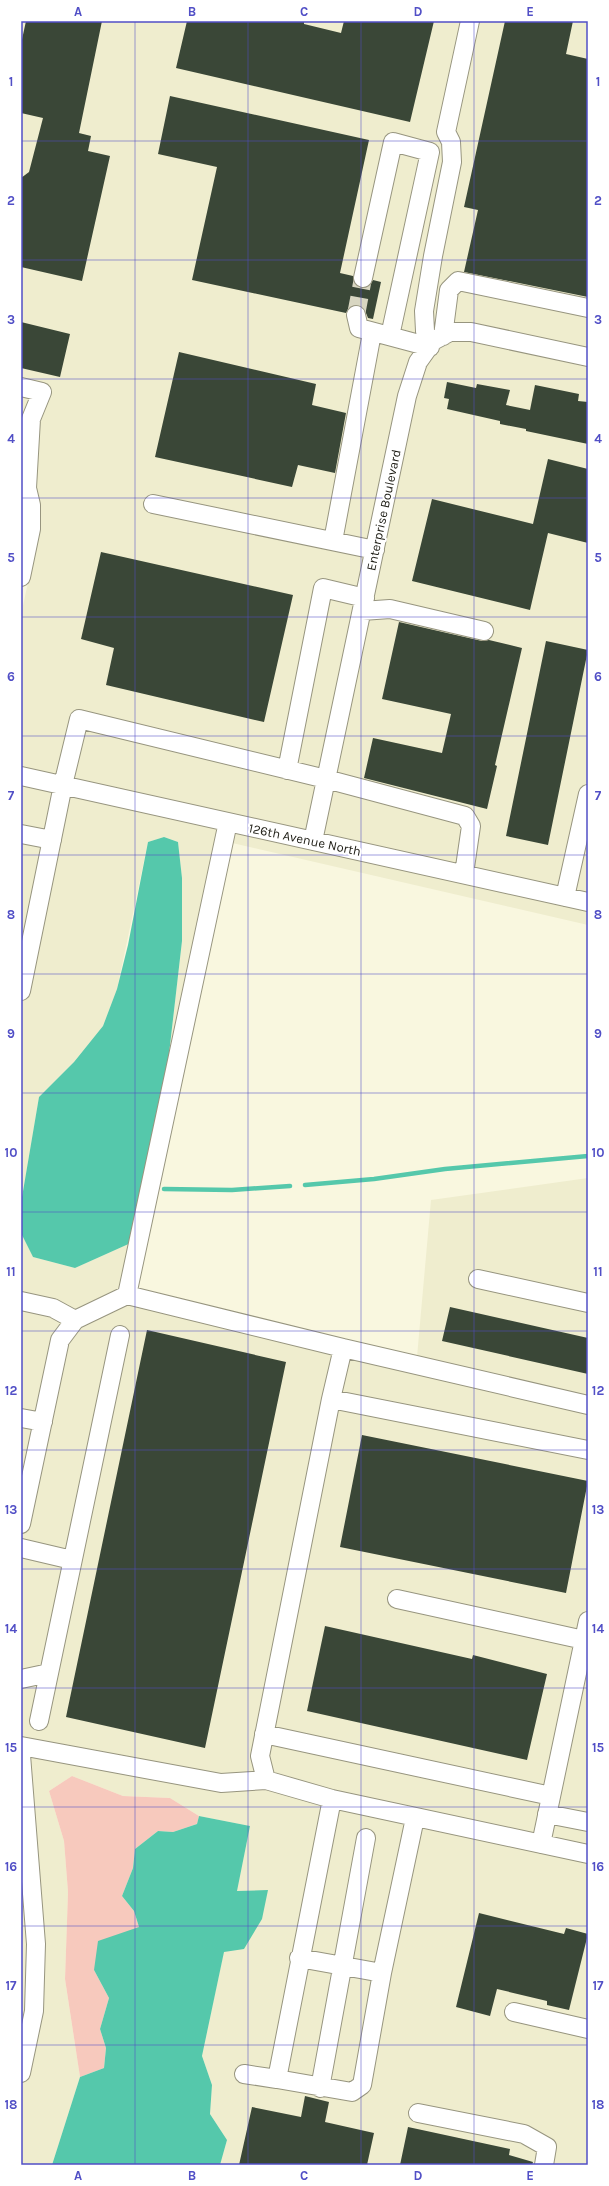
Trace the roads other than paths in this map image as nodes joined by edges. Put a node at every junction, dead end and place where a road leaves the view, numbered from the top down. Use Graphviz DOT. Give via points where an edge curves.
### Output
graph roads {
  1 [pos="470,21"];
  2 [pos="363,278"];
  3 [pos="588,308"];
  4 [pos="356,315"];
  5 [pos="372,333"];
  6 [pos="390,336"];
  7 [pos="437,341"];
  8 [pos="588,357"];
  9 [pos="21,387"];
  10 [pos="153,504"];
  11 [pos="334,541"];
  12 [pos="375,550"];
  13 [pos="21,577"];
  14 [pos="363,604"];
  15 [pos="484,631"];
  16 [pos="287,770"];
  17 [pos="21,776"];
  18 [pos="326,779"];
  19 [pos="63,785"];
  20 [pos="588,794"];
  21 [pos="228,822"];
  22 [pos="21,834"];
  23 [pos="52,840"];
  24 [pos="313,841"];
  25 [pos="464,874"];
  26 [pos="565,897"];
  27 [pos="588,902"];
  28 [pos="21,991"];
  29 [pos="478,1279"];
  30 [pos="127,1295"];
  31 [pos="21,1301"];
  32 [pos="588,1303"];
  33 [pos="75,1320"];
  34 [pos="120,1335"];
  35 [pos="343,1348"];
  36 [pos="330,1399"];
  37 [pos="588,1404"];
  38 [pos="21,1418"];
  39 [pos="43,1422"];
  40 [pos="588,1450"];
  41 [pos="28,1459"];
  42 [pos="21,1524"];
  43 [pos="21,1548"];
  44 [pos="72,1560"];
  45 [pos="397,1599"];
  46 [pos="588,1621"];
  47 [pos="584,1640"];
  48 [pos="49,1673"];
  49 [pos="21,1679"];
  50 [pos="38,1721"];
  51 [pos="264,1734"];
  52 [pos="21,1746"];
  53 [pos="21,1756"];
  54 [pos="266,1780"];
  55 [pos="551,1796"];
  56 [pos="332,1799"];
  57 [pos="547,1814"];
  58 [pos="415,1818"];
  59 [pos="588,1822"];
  60 [pos="366,1838"];
  61 [pos="541,1844"];
  62 [pos="588,1854"];
  63 [pos="26,1883"];
  64 [pos="300,1958"];
  65 [pos="342,1965"];
  66 [pos="382,1973"];
  67 [pos="514,2012"];
  68 [pos="588,2029"];
  69 [pos="21,2073"];
  70 [pos="244,2074"];
  71 [pos="277,2079"];
  72 [pos="320,2088"];
  73 [pos="418,2113"];
  74 [pos="544,2165"];
  1 -- 7 [label="street" via="446,132 452,147 452,162 424,311 425,331"];
  2 -- 6 [label="street" via="393,142 430,152"];
  3 -- 7 [label="street" via="458,281 449,290"];
  4 -- 5 [label="street" via="359,328"];
  5 -- 6 [label="street"];
  5 -- 11 [label="street"];
  6 -- 7 [label="street"];
  7 -- 8 [label="street" via="450,332 471,332"];
  7 -- 12 [label="street, Enterprise Boulevard" via="418,362 408,396"];
  9 -- 13 [label="street" via="42,392 31,420 27,488 31,505 31,530"];
  10 -- 11 [label="street"];
  11 -- 12 [label="street"];
  12 -- 14 [label="street, Enterprise Boulevard"];
  14 -- 15 [label="street"];
  14 -- 16 [label="street" via="323,588"];
  14 -- 18 [label="street, Enterprise Boulevard"];
  16 -- 18 [label="street"];
  16 -- 19 [label="street" via="79,719"];
  17 -- 19 [label="street, 126th Avenue North"];
  18 -- 24 [label="street, Enterprise Boulevard"];
  18 -- 25 [label="street" via="465,816 471,826"];
  19 -- 21 [label="street, 126th Avenue North"];
  19 -- 23 [label="street"];
  20 -- 26 [label="street"];
  21 -- 24 [label="street, 126th Avenue North"];
  21 -- 30 [label="street"];
  22 -- 23 [label="street"];
  23 -- 28 [label="street"];
  24 -- 25 [label="street, 126th Avenue North"];
  25 -- 26 [label="street, 126th Avenue North"];
  26 -- 27 [label="street, 126th Avenue North"];
  29 -- 32 [label="street"];
  30 -- 33 [label="street"];
  30 -- 35 [label="street"];
  31 -- 33 [label="street" via="53,1308"];
  33 -- 39 [label="street" via="60,1340"];
  34 -- 44 [label="street"];
  35 -- 36 [label="street"];
  35 -- 37 [label="street"];
  36 -- 40 [label="street"];
  36 -- 51 [label="street"];
  38 -- 39 [label="street"];
  39 -- 41 [label="street"];
  41 -- 42 [label="street"];
  43 -- 44 [label="street"];
  44 -- 48 [label="street"];
  45 -- 47 [label="street"];
  46 -- 47 [label="street"];
  47 -- 55 [label="street"];
  48 -- 49 [label="street"];
  48 -- 50 [label="street"];
  51 -- 54 [label="street" via="260,1756"];
  51 -- 55 [label="street"];
  52 -- 54 [label="street" via="221,1783"];
  53 -- 63 [label="street"];
  54 -- 56 [label="street"];
  55 -- 57 [label="street"];
  56 -- 58 [label="street"];
  56 -- 64 [label="street"];
  57 -- 59 [label="street"];
  57 -- 61 [label="street"];
  58 -- 61 [label="street"];
  58 -- 66 [label="street"];
  60 -- 65 [label="street"];
  61 -- 62 [label="street"];
  63 -- 69 [label="street" via="36,1944 36,1981 34,2011"];
  64 -- 65 [label="street"];
  64 -- 71 [label="street"];
  65 -- 66 [label="street"];
  65 -- 72 [label="street"];
  66 -- 72 [label="street" via="362,2085 352,2092"];
  67 -- 68 [label="street"];
  70 -- 71 [label="street"];
  71 -- 72 [label="street"];
  73 -- 74 [label="street" via="524,2134 547,2147"];
}
